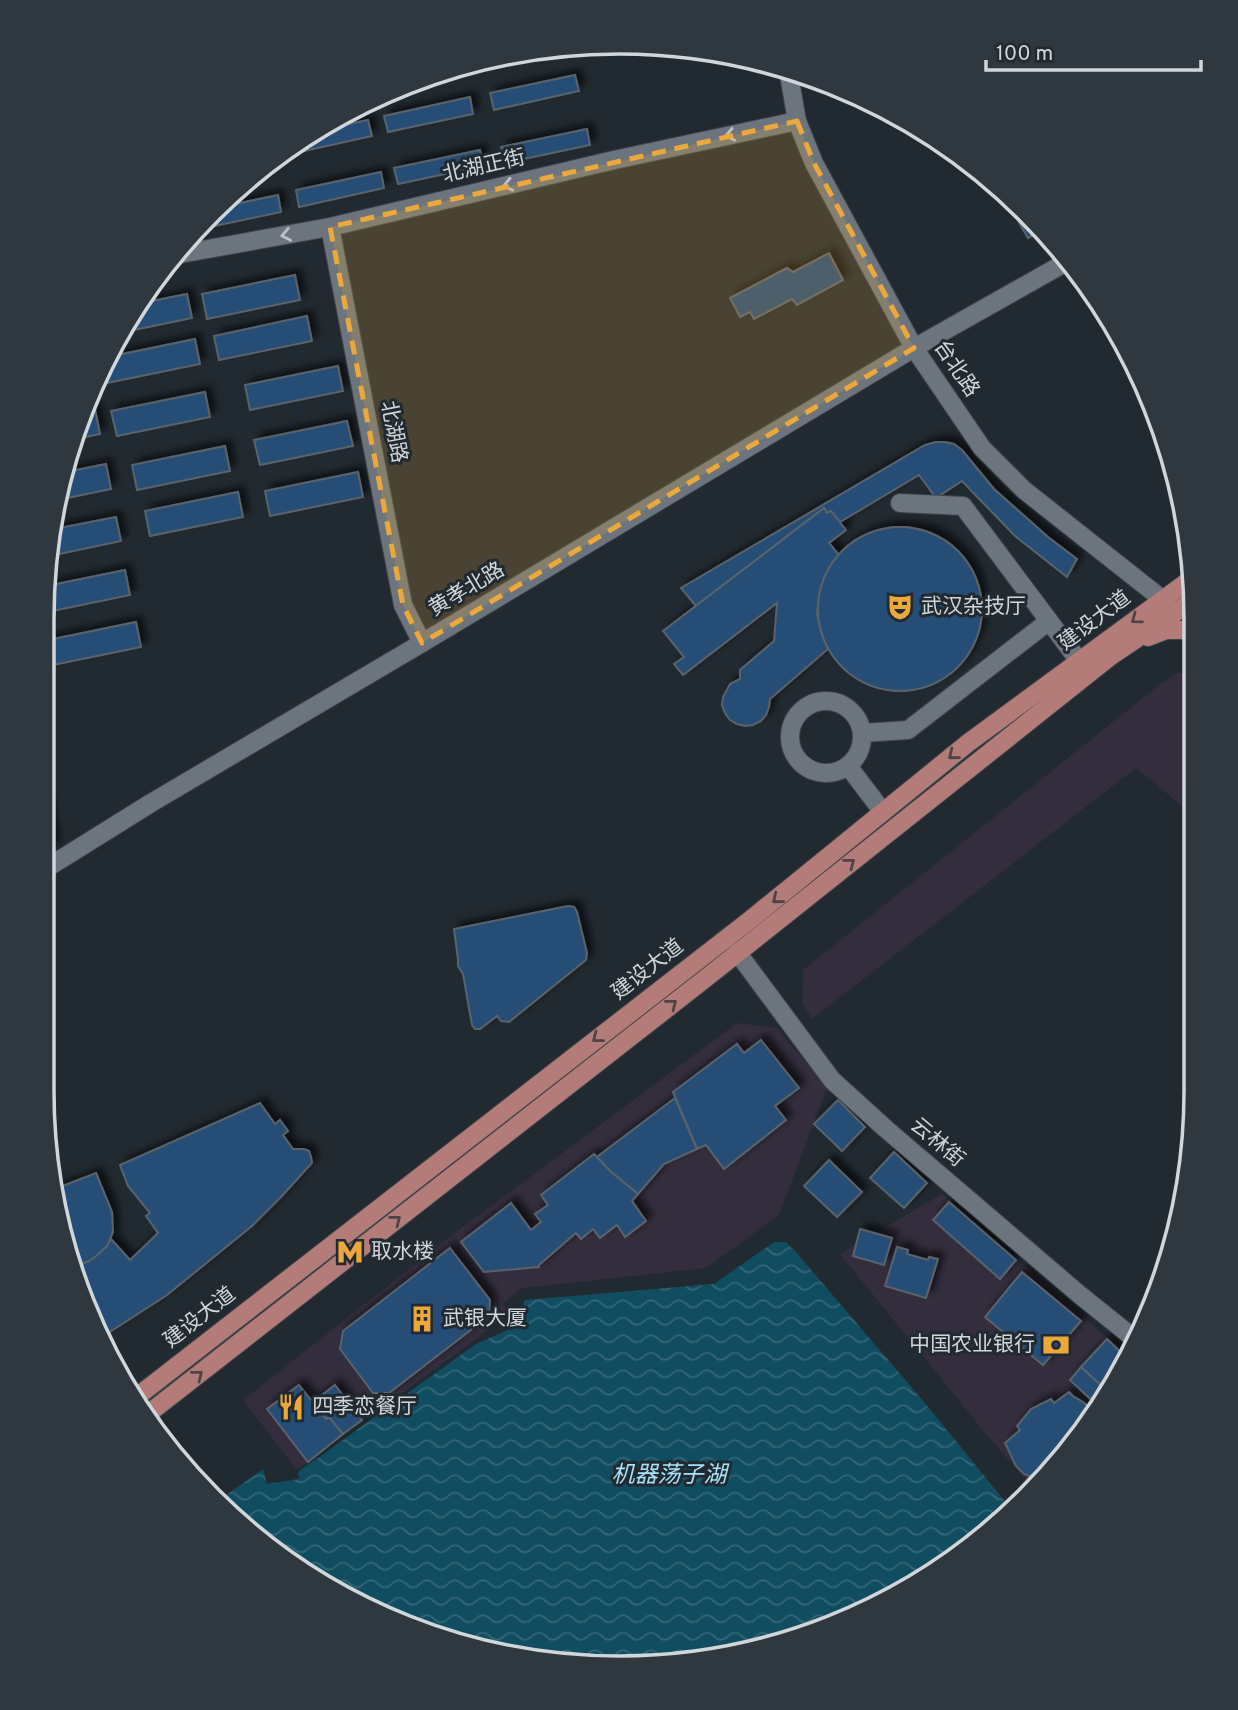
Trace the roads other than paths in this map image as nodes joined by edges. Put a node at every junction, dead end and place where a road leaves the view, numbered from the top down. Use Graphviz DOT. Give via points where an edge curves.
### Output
graph roads {
  1 [pos="790,81"];
  2 [pos="797,121"];
  3 [pos="330,227"];
  4 [pos="190,252"];
  5 [pos="1060,266"];
  6 [pos="914,348"];
  7 [pos="900,503"];
  8 [pos="1183,584"];
  9 [pos="1162,599"];
  10 [pos="1184,609"];
  11 [pos="1184,613"];
  12 [pos="1049,621"];
  13 [pos="1184,630"];
  14 [pos="422,643"];
  15 [pos="1111,656"];
  16 [pos="1079,661"];
  17 [pos="862,733"];
  18 [pos="848,766"];
  19 [pos="883,812"];
  20 [pos="54,864"];
  21 [pos="737,953"];
  22 [pos="1129,1334"];
  23 [pos="142,1393"];
  24 [pos="153,1410"];
  1 -- 2 [label="street, 台北路"];
  2 -- 3 [label="street, 北湖正街, one-way"];
  2 -- 6 [label="street, 台北路" via="814,163"];
  3 -- 4 [label="street, 北湖正街, one-way"];
  3 -- 14 [label="street, 北湖路" via="403,605"];
  5 -- 6 [label="street, 黄孝北路"];
  6 -- 9 [label="street, 台北路" via="982,448 1024,490"];
  6 -- 14 [label="street, 黄孝北路"];
  7 -- 12 [label="street" via="963,506"];
  8 -- 9 [label="main road, 建设大道"];
  9 -- 10 [label="main road, 台北路"];
  9 -- 16 [label="main road, 建设大道, one-way"];
  11 -- 15 [label="main road, 建设大道"];
  12 -- 16 [label="street"];
  12 -- 17 [label="street" via="908,730"];
  13 -- 15 [label="main road" via="1144,638"];
  14 -- 20 [label="street, 黄孝北路"];
  21 -- 15 [label="main road, 建设大道, one-way"];
  16 -- 19 [label="main road, 建设大道, one-way"];
  17 -- 18 [label="street" via="857,757"];
  17 -- 18 [label="street" via="851,711 828,701 805,707 791,725 790,748 803,766 825,774"];
  18 -- 19 [label="street"];
  19 -- 23 [label="main road, 建设大道, one-way"];
  21 -- 22 [label="street, 云林街" via="832,1080"];
  24 -- 21 [label="main road, 建设大道, one-way"];
}
